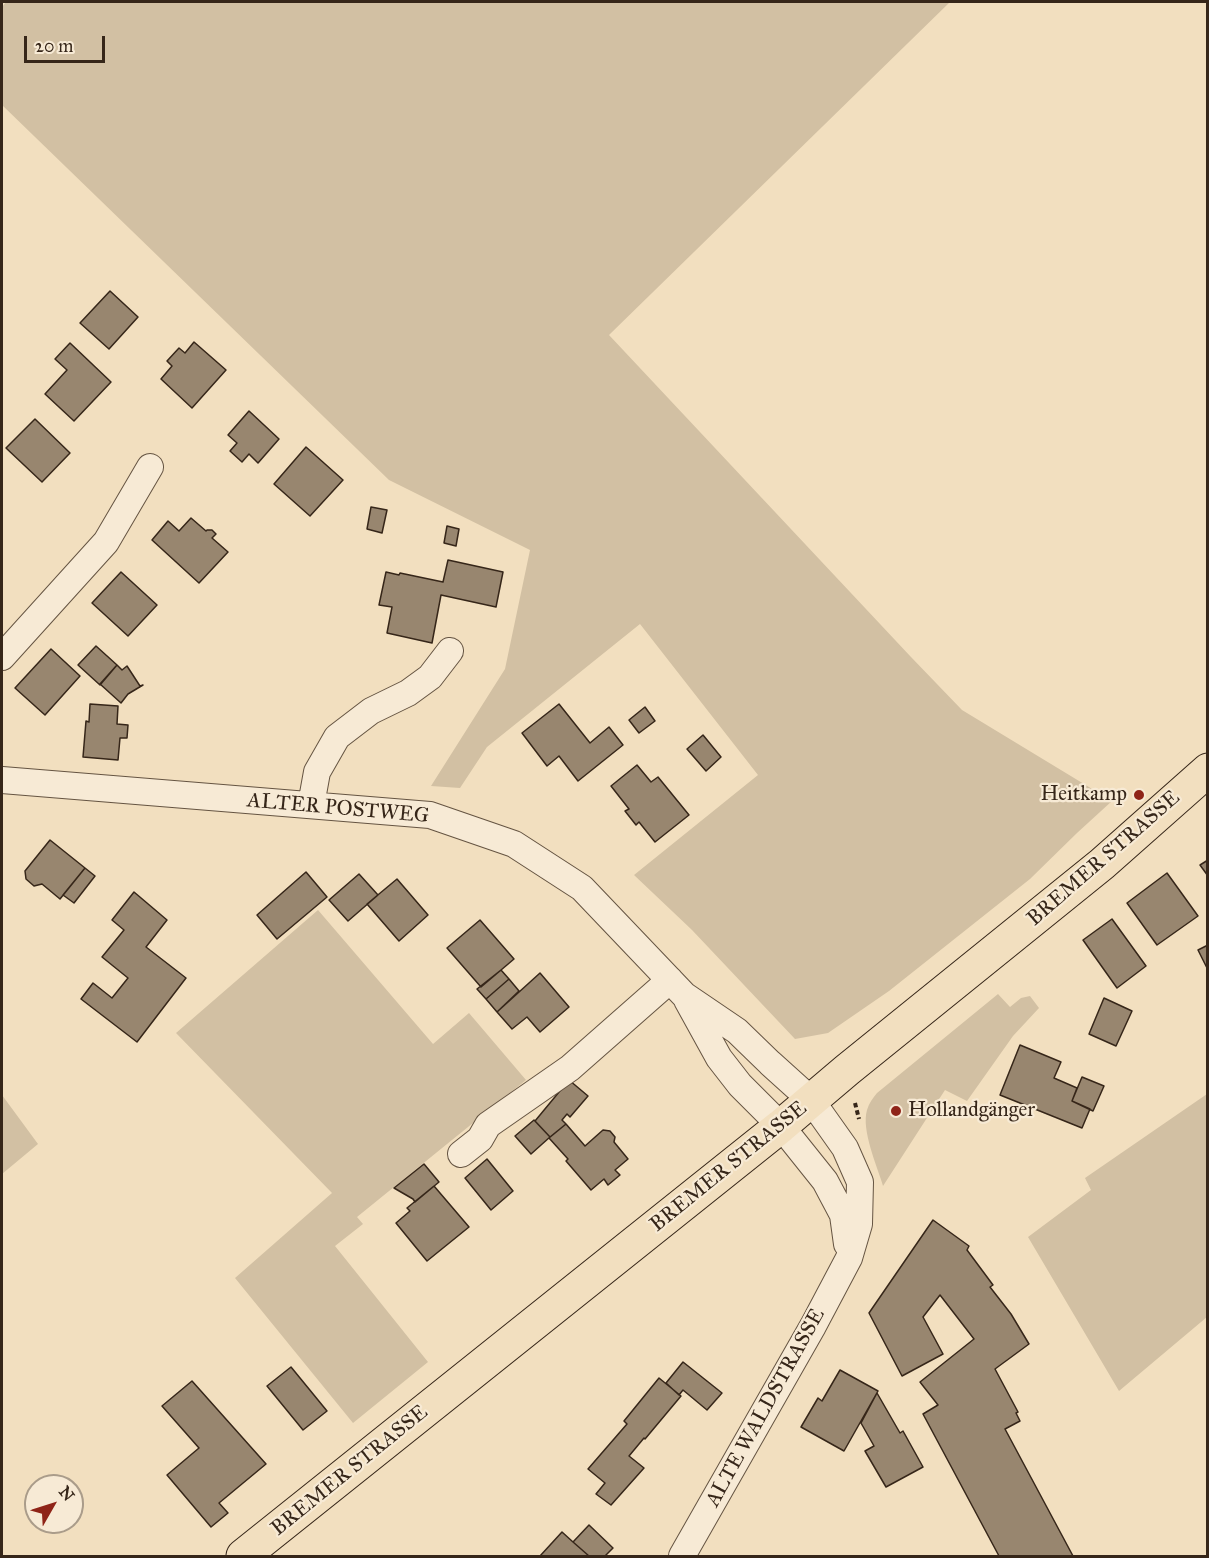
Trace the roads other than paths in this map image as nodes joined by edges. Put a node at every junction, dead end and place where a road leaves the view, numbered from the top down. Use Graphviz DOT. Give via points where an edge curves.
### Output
graph roads {
  1 [pos="150,467"];
  2 [pos="450,651"];
  3 [pos="2,657"];
  4 [pos="1208,770"];
  5 [pos="2,780"];
  6 [pos="311,805"];
  7 [pos="677,987"];
  8 [pos="811,1100"];
  9 [pos="781,1126"];
  10 [pos="461,1154"];
  11 [pos="849,1258"];
  12 [pos="243,1557"];
  13 [pos="682,1557"];
  1 -- 3 [label="street" via="106,542"];
  2 -- 6 [label="street" via="430,677 371,711 337,737 317,772"];
  4 -- 8 [label="main road, BREMER STRASSE" via="1102,864"];
  5 -- 6 [label="street, ALTER POSTWEG"];
  6 -- 7 [label="street, ALTER POSTWEG" via="430,815 514,844 582,888"];
  7 -- 8 [label="street, ALTER POSTWEG" via="737,1031"];
  7 -- 9 [label="street, ALTER POSTWEG" via="719,1058"];
  7 -- 10 [label="street" via="488,1125 480,1139"];
  8 -- 9 [label="main road, BREMER STRASSE"];
  8 -- 11 [label="street, ALTE WALDSTRASSE" via="845,1148 860,1182 859,1224"];
  9 -- 11 [label="street" via="825,1181 843,1215"];
  9 -- 12 [label="main road, BREMER STRASSE"];
  11 -- 13 [label="street, ALTE WALDSTRASSE"];
}
